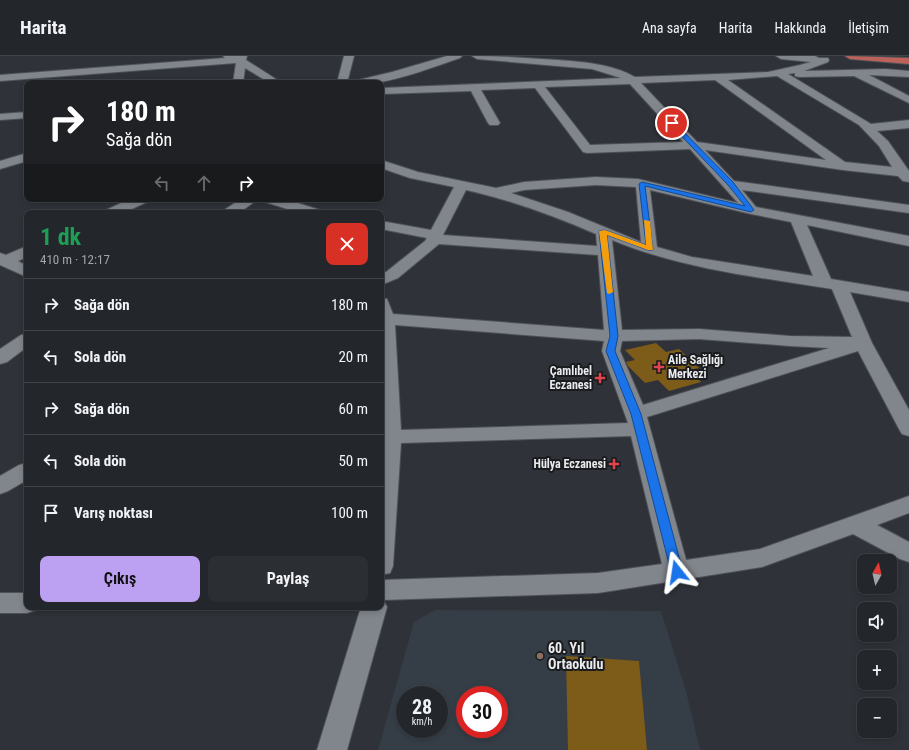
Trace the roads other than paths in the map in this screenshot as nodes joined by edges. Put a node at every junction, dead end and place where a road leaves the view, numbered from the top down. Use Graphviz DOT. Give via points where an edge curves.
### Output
graph roads {
  1 [pos="226,56"];
  2 [pos="349,56"];
  3 [pos="422,56"];
  4 [pos="457,56"];
  5 [pos="477,56"];
  6 [pos="781,56"];
  7 [pos="850,56"];
  8 [pos="241,58"];
  9 [pos="831,60"];
  10 [pos="909,61"];
  11 [pos="909,67"];
  12 [pos="422,68"];
  13 [pos="779,73"];
  14 [pos="857,73"];
  15 [pos="909,74"];
  16 [pos="0,78"];
  17 [pos="719,78"];
  18 [pos="238,80"];
  19 [pos="273,80"];
  20 [pos="343,80"];
  21 [pos="374,80"];
  22 [pos="632,80"];
  23 [pos="538,85"];
  24 [pos="474,87"];
  25 [pos="384,92"];
  26 [pos="909,100"];
  27 [pos="24,115"];
  28 [pos="0,117"];
  29 [pos="494,123"];
  30 [pos="909,124"];
  31 [pos="868,128"];
  32 [pos="693,145"];
  33 [pos="892,157"];
  34 [pos="24,158"];
  35 [pos="909,158"];
  36 [pos="0,164"];
  37 [pos="384,165"];
  38 [pos="843,166"];
  39 [pos="905,176"];
  40 [pos="642,184"];
  41 [pos="730,184"];
  42 [pos="462,185"];
  43 [pos="495,192"];
  44 [pos="135,202"];
  45 [pos="246,202"];
  46 [pos="279,202"];
  47 [pos="909,209"];
  48 [pos="118,210"];
  49 [pos="234,210"];
  50 [pos="305,210"];
  51 [pos="751,210"];
  52 [pos="797,219"];
  53 [pos="384,226"];
  54 [pos="603,231"];
  55 [pos="435,237"];
  56 [pos="909,242"];
  57 [pos="650,249"];
  58 [pos="24,252"];
  59 [pos="605,252"];
  60 [pos="2,260"];
  61 [pos="24,271"];
  62 [pos="384,279"];
  63 [pos="832,284"];
  64 [pos="909,297"];
  65 [pos="384,311"];
  66 [pos="384,327"];
  67 [pos="614,336"];
  68 [pos="24,341"];
  69 [pos="863,343"];
  70 [pos="0,358"];
  71 [pos="638,421"];
  72 [pos="909,429"];
  73 [pos="391,437"];
  74 [pos="24,472"];
  75 [pos="0,486"];
  76 [pos="909,504"];
  77 [pos="855,524"];
  78 [pos="384,527"];
  79 [pos="909,553"];
  80 [pos="677,572"];
  81 [pos="384,590"];
  82 [pos="0,603"];
  83 [pos="24,603"];
  84 [pos="373,610"];
  85 [pos="332,750"];
  1 -- 8 [label="street"];
  2 -- 20 [label="street"];
  3 -- 12 [label="street"];
  4 -- 12 [label="street"];
  5 -- 22 [label="street" via="593,66 622,74"];
  6 -- 9 [label="street"];
  7 -- 10 [label="highway"];
  8 -- 16 [label="street"];
  8 -- 18 [label="street"];
  8 -- 19 [label="street"];
  9 -- 11 [label="street"];
  9 -- 13 [label="street"];
  12 -- 21 [label="street"];
  13 -- 14 [label="street"];
  13 -- 17 [label="street"];
  13 -- 31 [label="street"];
  14 -- 15 [label="street"];
  14 -- 26 [label="street"];
  17 -- 22 [label="street"];
  17 -- 38 [label="street"];
  22 -- 23 [label="street"];
  22 -- 32 [label="street"];
  23 -- 24 [label="street"];
  23 -- 32 [label="street" via="587,149"];
  24 -- 25 [label="street"];
  24 -- 29 [label="street"];
  27 -- 28 [label="street"];
  30 -- 31 [label="street"];
  31 -- 33 [label="street" via="884,144"];
  32 -- 38 [label="street"];
  32 -- 41 [label="street"];
  33 -- 35 [label="street"];
  33 -- 39 [label="street"];
  34 -- 36 [label="street"];
  37 -- 42 [label="street" via="415,175"];
  38 -- 39 [label="street"];
  40 -- 43 [label="street" via="596,181 524,186"];
  40 -- 51 [label="street"];
  40 -- 57 [label="street"];
  41 -- 47 [label="street"];
  41 -- 51 [label="street"];
  42 -- 43 [label="street"];
  42 -- 55 [label="street"];
  43 -- 54 [label="street"];
  44 -- 48 [label="street"];
  45 -- 49 [label="street"];
  46 -- 50 [label="street"];
  51 -- 52 [label="street"];
  52 -- 56 [label="street"];
  52 -- 63 [label="street"];
  53 -- 55 [label="street"];
  54 -- 57 [label="street"];
  54 -- 59 [label="street"];
  55 -- 59 [label="street"];
  55 -- 62 [label="street" via="431,244"];
  57 -- 63 [label="street" via="690,261"];
  58 -- 60 [label="street"];
  59 -- 67 [label="street"];
  60 -- 61 [label="street"];
  63 -- 64 [label="street"];
  63 -- 69 [label="street"];
  65 -- 67 [label="street"];
  66 -- 73 [label="street"];
  67 -- 69 [label="street" via="699,334 790,341"];
  67 -- 71 [label="street" via="611,351"];
  68 -- 70 [label="street"];
  69 -- 71 [label="street"];
  69 -- 72 [label="street"];
  71 -- 73 [label="street"];
  71 -- 80 [label="street"];
  73 -- 78 [label="street"];
  74 -- 75 [label="street"];
  76 -- 77 [label="street"];
  77 -- 79 [label="street"];
  77 -- 80 [label="street" via="762,558"];
  80 -- 81 [label="street" via="598,583"];
  82 -- 83 [label="street"];
  84 -- 85 [label="street"];
}
